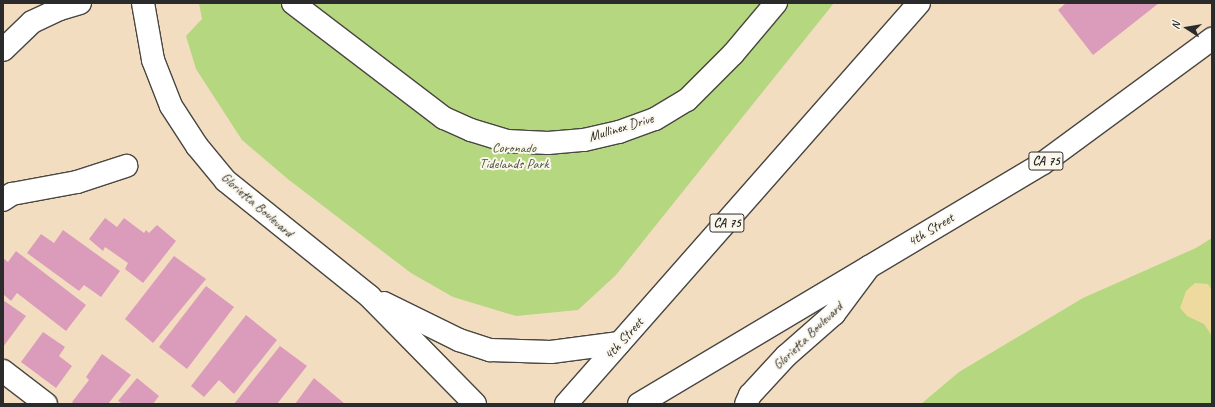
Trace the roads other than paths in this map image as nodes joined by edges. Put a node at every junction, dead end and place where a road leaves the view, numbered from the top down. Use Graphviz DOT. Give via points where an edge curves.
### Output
graph roads {
  1 [pos="80,3"];
  2 [pos="142,3"];
  3 [pos="293,3"];
  4 [pos="776,3"];
  5 [pos="919,3"];
  6 [pos="1212,39"];
  7 [pos="3,50"];
  8 [pos="126,166"];
  9 [pos="3,200"];
  10 [pos="869,267"];
  11 [pos="369,296"];
  12 [pos="619,343"];
  13 [pos="3,371"];
  14 [pos="46,404"];
  15 [pos="476,404"];
  16 [pos="566,404"];
  17 [pos="639,404"];
  18 [pos="746,404"];
  1 -- 7 [label="main road" via="32,22"];
  2 -- 11 [label="main road, Glorietta Boulevard" via="153,60 172,106 197,146 226,181"];
  3 -- 4 [label="main road, Mullinex Drive" via="444,118 471,130 507,140 548,143 584,140 619,132 655,119 687,100 733,54"];
  5 -- 12 [label="main road, 4th Street / CA 75"];
  6 -- 10 [label="main road, 4th Street / CA 75" via="1043,163"];
  8 -- 9 [label="main road" via="77,182 12,194"];
  10 -- 17 [label="main road, 4th Street / CA 75"];
  10 -- 18 [label="main road, Glorietta Boulevard" via="834,314 786,356 750,395"];
  11 -- 12 [label="main road, Glorietta Boulevard" via="459,340 490,350 550,352"];
  11 -- 15 [label="main road, Glorietta Boulevard"];
  12 -- 16 [label="main road, 4th Street / CA 75"];
  13 -- 14 [label="main road"];
}
